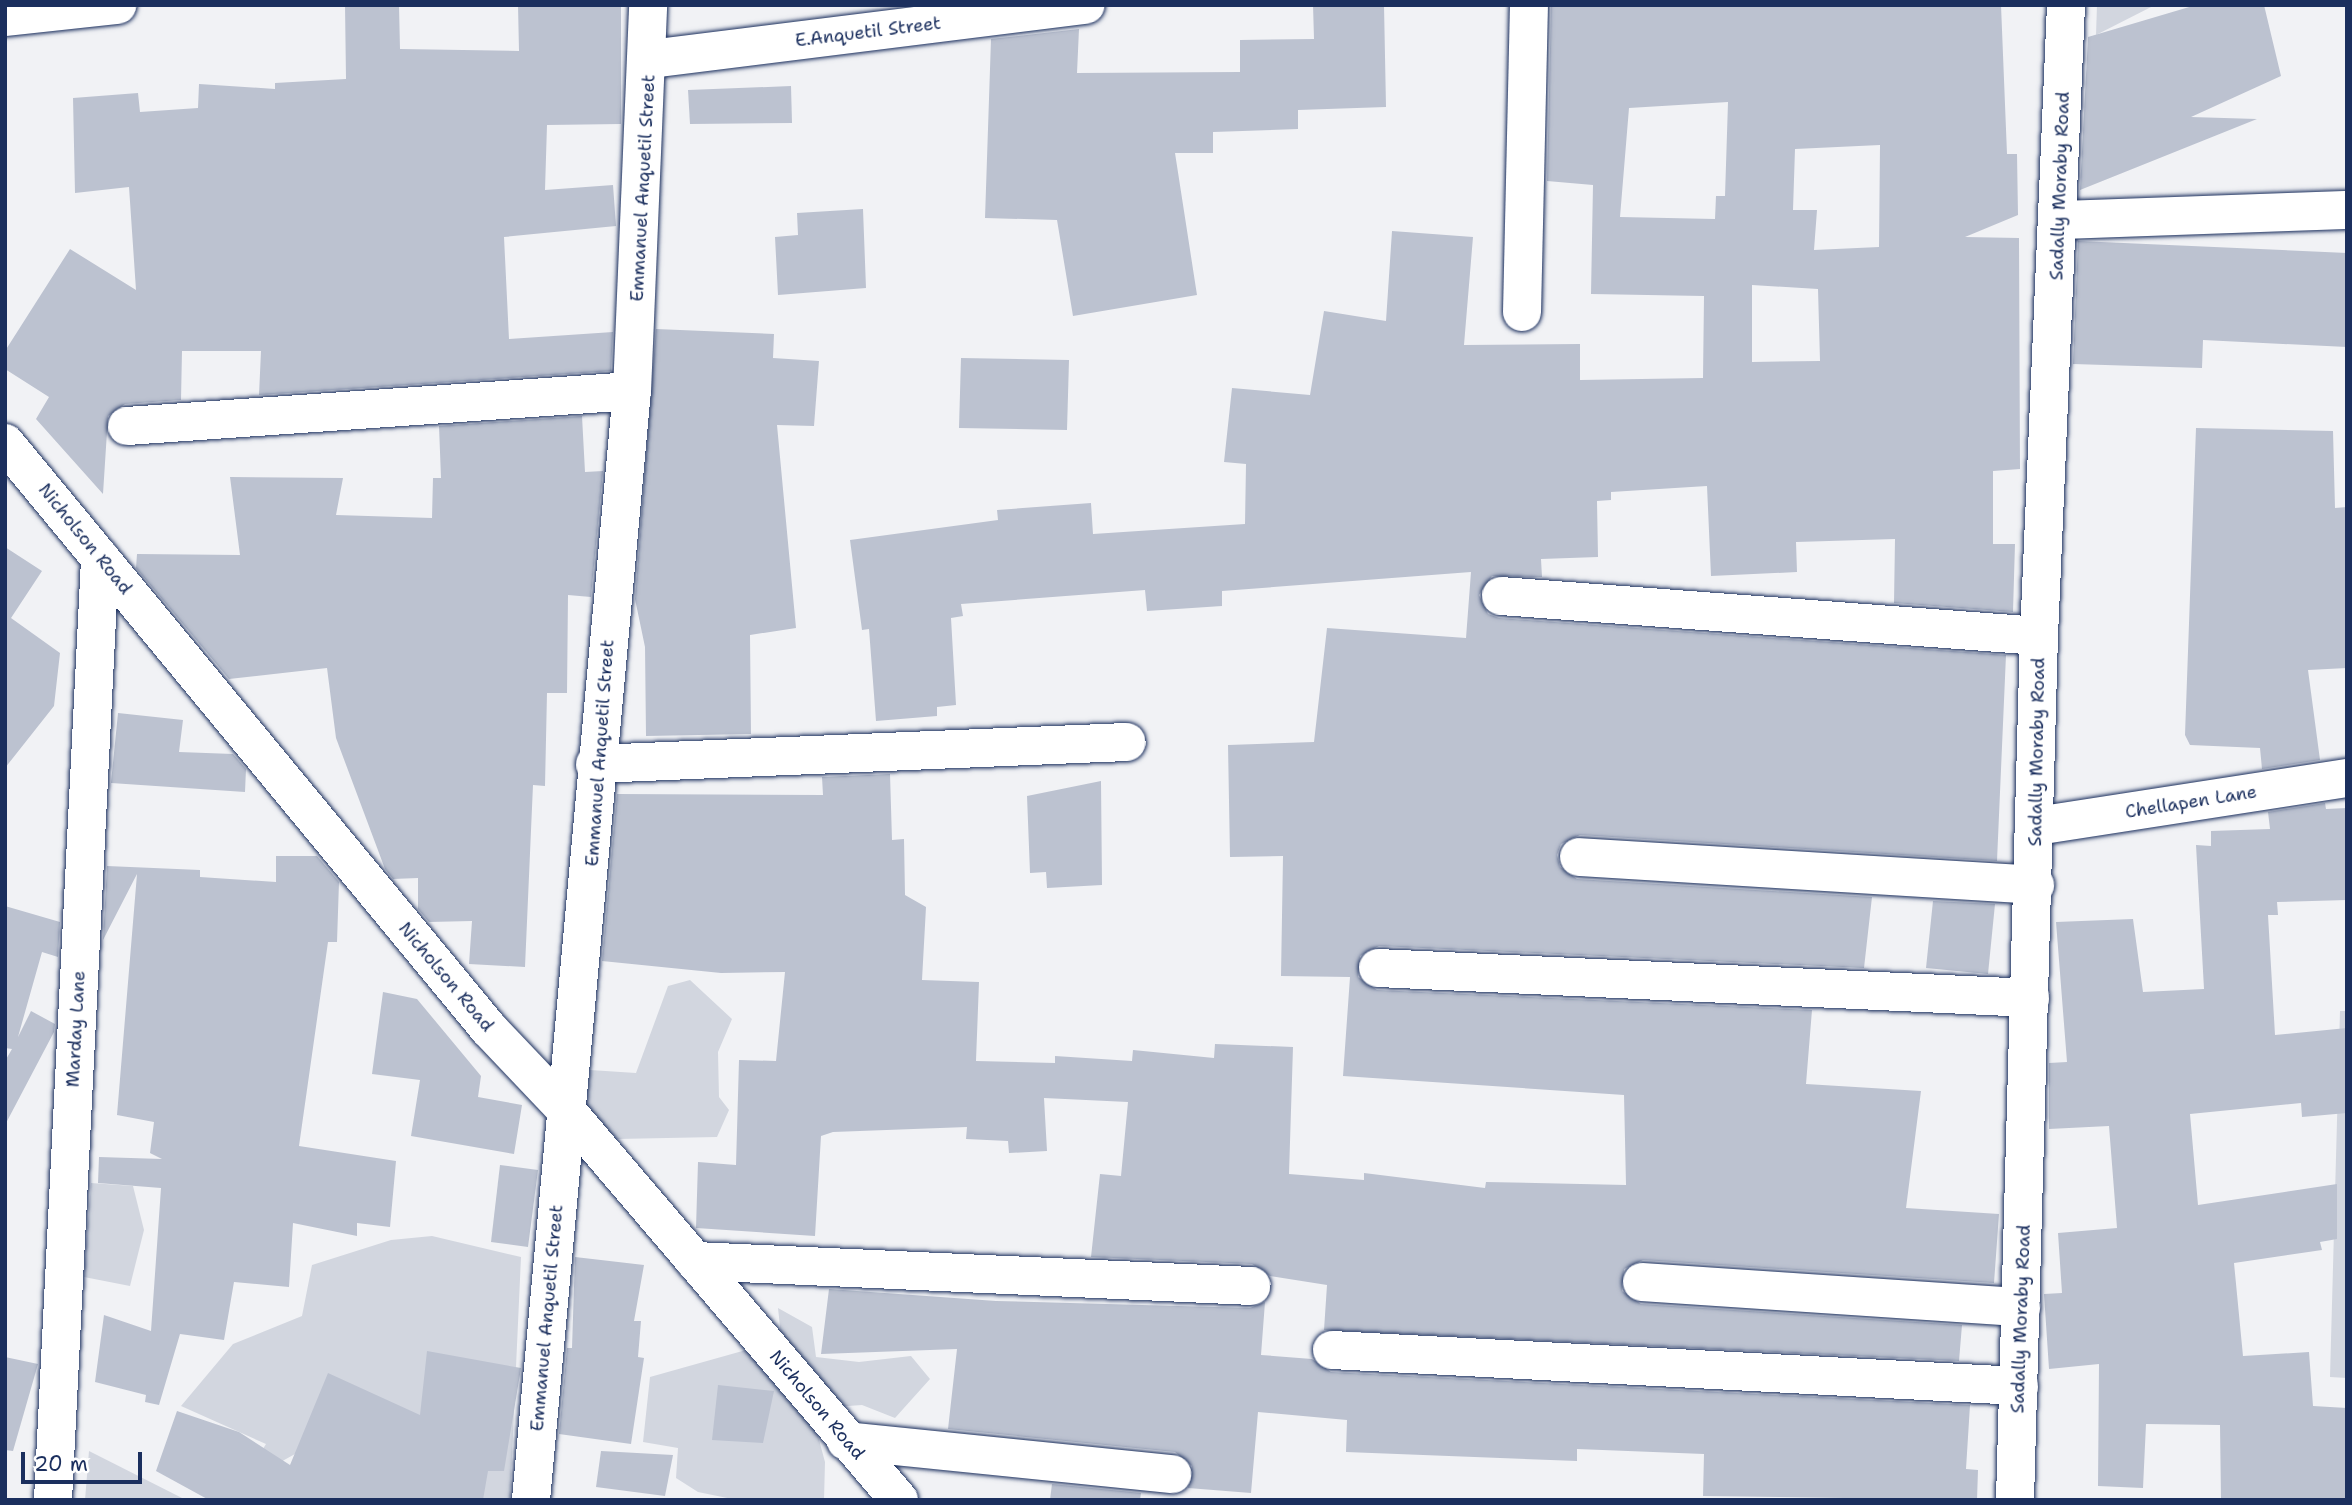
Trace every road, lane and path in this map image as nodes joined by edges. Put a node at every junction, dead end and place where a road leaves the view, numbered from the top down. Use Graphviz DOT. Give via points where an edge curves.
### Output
graph roads {
  1 [pos="117,5"];
  2 [pos="648,5"];
  3 [pos="1086,5"];
  4 [pos="1529,5"];
  5 [pos="2066,5"];
  6 [pos="5,17"];
  7 [pos="650,59"];
  8 [pos="2347,210"];
  9 [pos="2060,220"];
  10 [pos="1522,312"];
  11 [pos="632,391"];
  12 [pos="127,426"];
  13 [pos="5,443"];
  14 [pos="100,558"];
  15 [pos="1501,596"];
  16 [pos="2039,636"];
  17 [pos="1127,742"];
  18 [pos="596,764"];
  19 [pos="2347,778"];
  20 [pos="2036,826"];
  21 [pos="1579,857"];
  22 [pos="2035,885"];
  23 [pos="1378,968"];
  24 [pos="2030,998"];
  25 [pos="565,1110"];
  26 [pos="695,1261"];
  27 [pos="1642,1282"];
  28 [pos="1251,1286"];
  29 [pos="2021,1307"];
  30 [pos="1332,1350"];
  31 [pos="2019,1386"];
  32 [pos="846,1441"];
  33 [pos="1172,1474"];
  34 [pos="53,1500"];
  35 [pos="531,1500"];
  36 [pos="899,1500"];
  37 [pos="2015,1500"];
  1 -- 6 [label="street"];
  2 -- 7 [label="street, Emmanuel Anquetil Street"];
  3 -- 7 [label="street, E.Anquetil Street"];
  4 -- 10 [label="street"];
  5 -- 9 [label="street, Sadally Moraby Road"];
  7 -- 11 [label="street, Emmanuel Anquetil Street"];
  8 -- 9 [label="street"];
  9 -- 16 [label="street, Sadally Moraby Road"];
  11 -- 12 [label="street"];
  11 -- 18 [label="street, Emmanuel Anquetil Street"];
  13 -- 14 [label="street, Nicholson Road"];
  14 -- 25 [label="street, Nicholson Road" via="489,1029"];
  14 -- 34 [label="street, Marday Lane"];
  15 -- 16 [label="street"];
  16 -- 20 [label="street, Sadally Moraby Road"];
  17 -- 18 [label="street"];
  18 -- 25 [label="street, Emmanuel Anquetil Street" via="592,877"];
  19 -- 20 [label="street, Chellapen Lane"];
  20 -- 22 [label="street, Sadally Moraby Road"];
  21 -- 22 [label="street"];
  22 -- 24 [label="street, Sadally Moraby Road"];
  23 -- 24 [label="street"];
  24 -- 29 [label="street, Sadally Moraby Road"];
  25 -- 26 [label="street, Nicholson Road"];
  25 -- 35 [label="street, Emmanuel Anquetil Street"];
  26 -- 28 [label="street"];
  26 -- 32 [label="street, Nicholson Road"];
  27 -- 29 [label="street"];
  29 -- 31 [label="street, Sadally Moraby Road"];
  30 -- 31 [label="street"];
  31 -- 37 [label="street, Sadally Moraby Road"];
  32 -- 33 [label="street"];
  32 -- 36 [label="street, Nicholson Road"];
}
